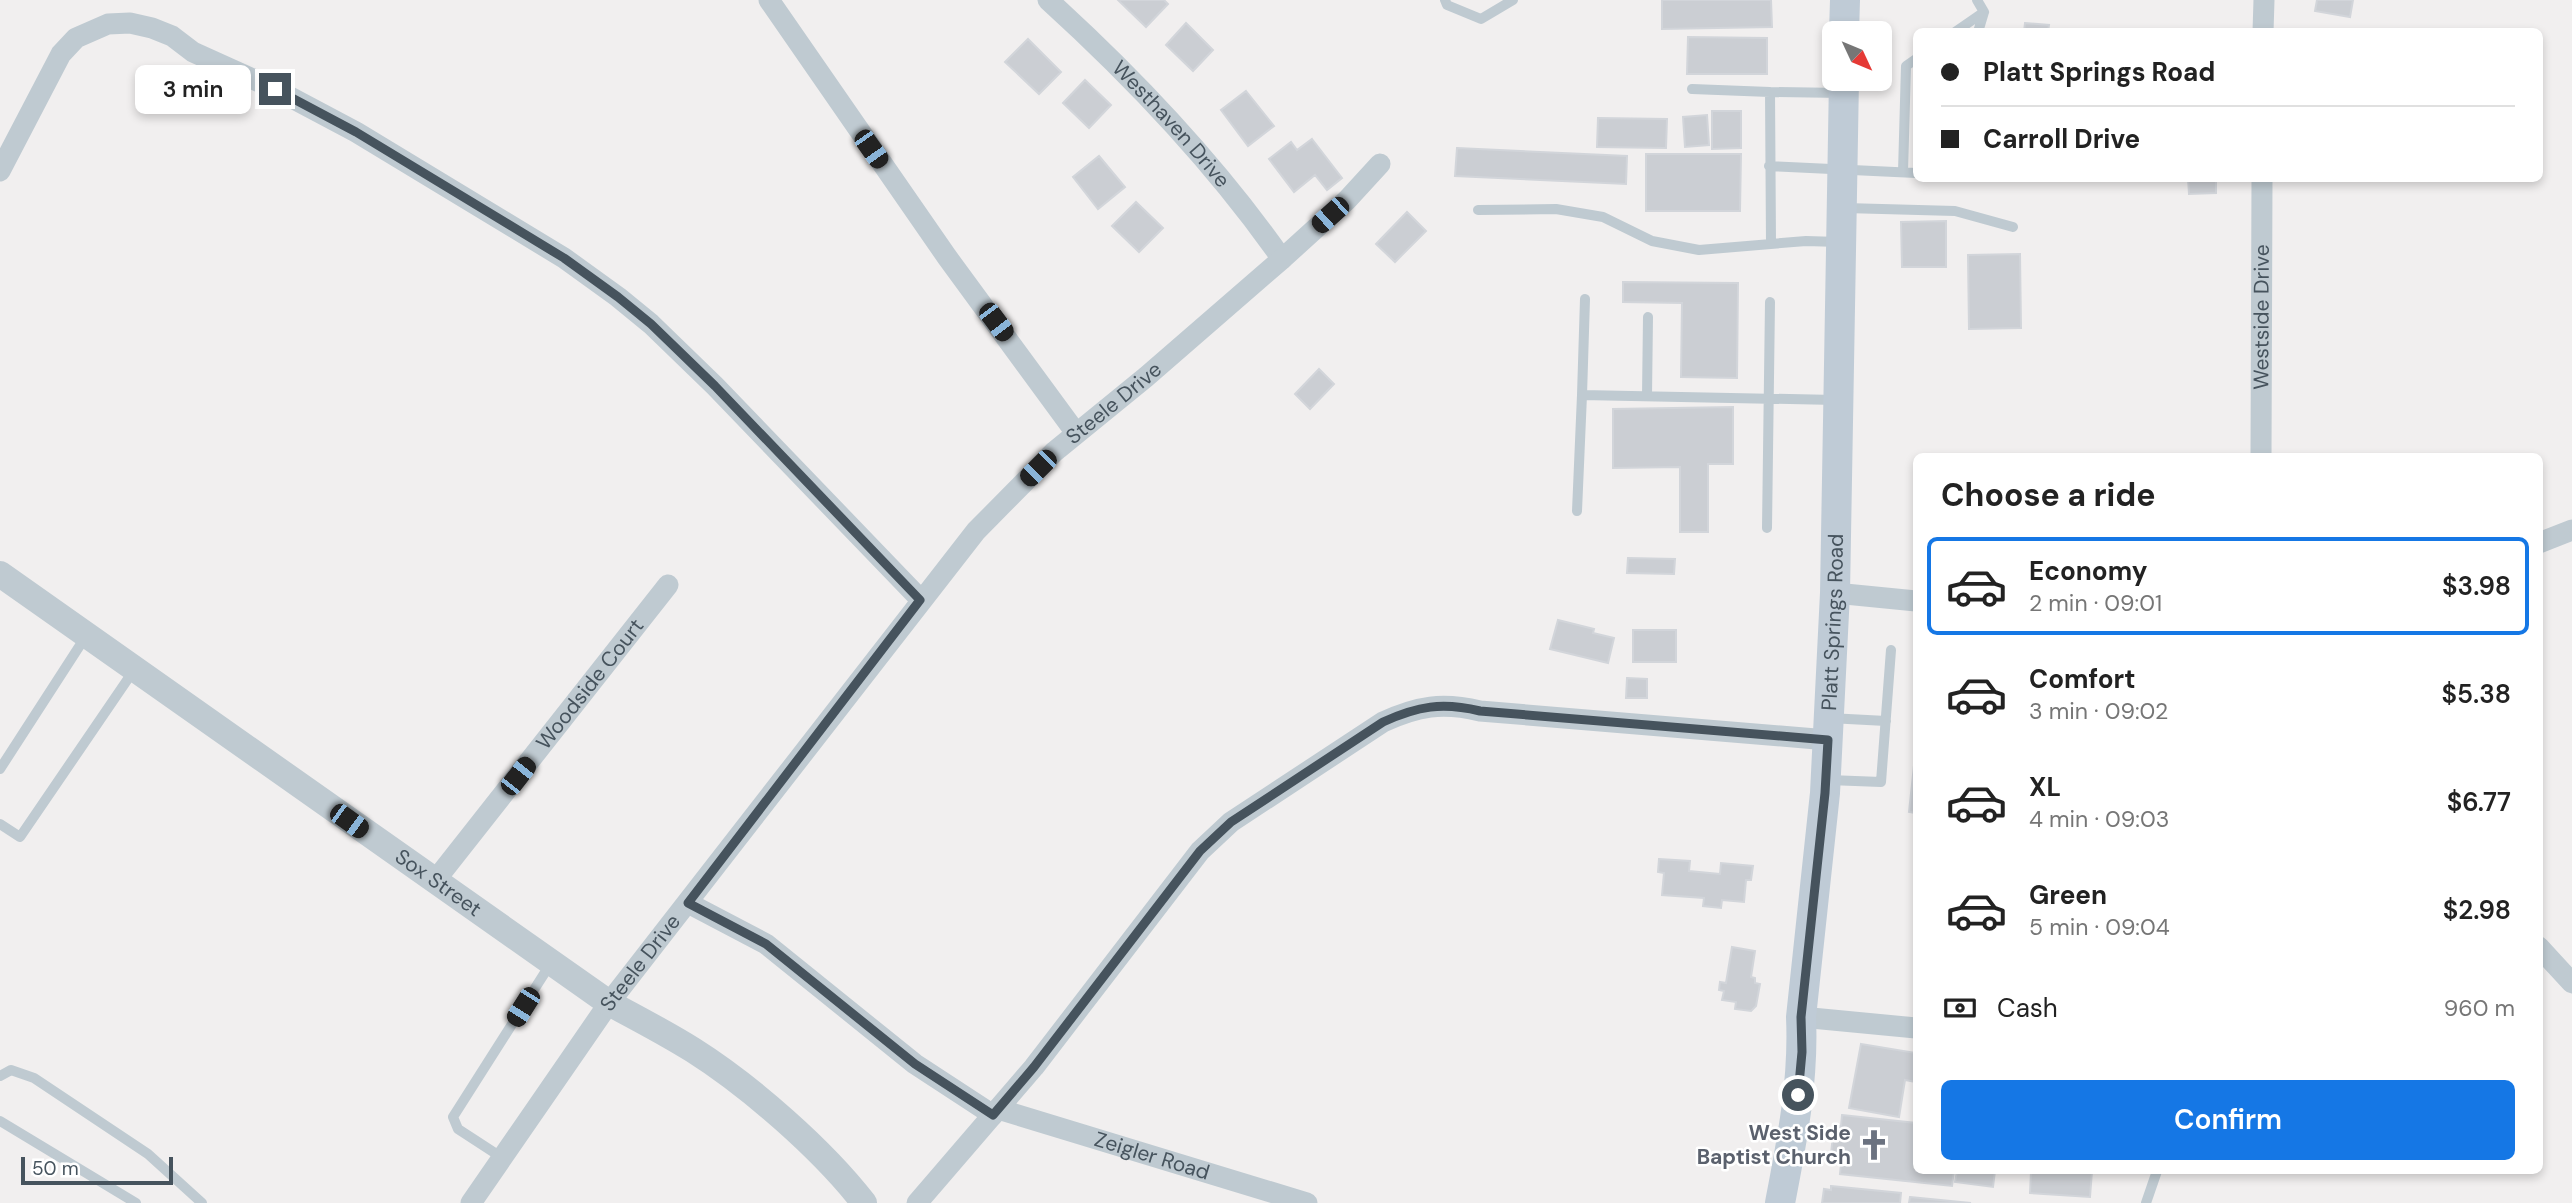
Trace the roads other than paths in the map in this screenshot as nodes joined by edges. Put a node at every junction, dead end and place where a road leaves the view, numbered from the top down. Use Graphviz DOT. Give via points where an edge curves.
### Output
graph roads {
  1 [pos="769,0"];
  2 [pos="1048,0"];
  3 [pos="1445,0"];
  4 [pos="1513,0"];
  5 [pos="1977,0"];
  6 [pos="2264,0"];
  7 [pos="1983,12"];
  8 [pos="1961,28"];
  9 [pos="1979,28"];
  10 [pos="2263,28"];
  11 [pos="1913,61"];
  12 [pos="1822,88"];
  13 [pos="1692,89"];
  14 [pos="1844,91"];
  15 [pos="1770,92"];
  16 [pos="1911,97"];
  17 [pos="1910,120"];
  18 [pos="1904,144"];
  19 [pos="1913,144"];
  20 [pos="1380,164"];
  21 [pos="1769,166"];
  22 [pos="1843,168"];
  23 [pos="0,172"];
  24 [pos="1903,172"];
  25 [pos="1913,173"];
  26 [pos="2262,182"];
  27 [pos="1842,208"];
  28 [pos="1478,210"];
  29 [pos="2013,228"];
  30 [pos="1842,242"];
  31 [pos="1771,244"];
  32 [pos="1282,259"];
  33 [pos="1585,299"];
  34 [pos="1769,302"];
  35 [pos="1648,317"];
  36 [pos="1582,395"];
  37 [pos="1647,396"];
  38 [pos="1769,399"];
  39 [pos="1839,400"];
  40 [pos="1076,433"];
  41 [pos="2261,453"];
  42 [pos="1577,511"];
  43 [pos="1767,528"];
  44 [pos="2572,530"];
  45 [pos="2543,541"];
  46 [pos="0,574"];
  47 [pos="668,584"];
  48 [pos="1835,593"];
  49 [pos="920,600"];
  50 [pos="1913,601"];
  51 [pos="88,634"];
  52 [pos="1891,650"];
  53 [pos="135,667"];
  54 [pos="1886,720"];
  55 [pos="1828,729"];
  56 [pos="0,769"];
  57 [pos="1826,780"];
  58 [pos="0,824"];
  59 [pos="434,882"];
  60 [pos="688,903"];
  61 [pos="2543,951"];
  62 [pos="551,963"];
  63 [pos="2572,983"];
  64 [pos="609,1003"];
  65 [pos="1801,1017"];
  66 [pos="1913,1028"];
  67 [pos="0,1076"];
  68 [pos="996,1112"];
  69 [pos="0,1121"];
  70 [pos="501,1157"];
  71 [pos="2156,1174"];
  72 [pos="136,1203"];
  73 [pos="202,1203"];
  74 [pos="471,1203"];
  75 [pos="864,1203"];
  76 [pos="917,1203"];
  77 [pos="1307,1203"];
  78 [pos="1780,1203"];
  79 [pos="2146,1203"];
  1 -- 40 [label="street"];
  2 -- 32 [label="street, Westhaven Drive" via="1160,108"];
  3 -- 4 [label="lane" via="1480,19"];
  5 -- 7 [label="lane"];
  6 -- 10 [label="street"];
  7 -- 8 [label="lane"];
  7 -- 9 [label="lane"];
  11 -- 16 [label="lane" via="1906,66"];
  12 -- 15 [label="lane"];
  13 -- 15 [label="lane"];
  14 -- 22 [label="main road, Platt Springs Road"];
  15 -- 21 [label="lane"];
  16 -- 17 [label="lane"];
  17 -- 18 [label="lane"];
  18 -- 19 [label="lane"];
  18 -- 24 [label="lane"];
  20 -- 32 [label="street, Steele Drive"];
  21 -- 22 [label="lane"];
  21 -- 31 [label="lane"];
  22 -- 24 [label="lane"];
  22 -- 27 [label="main road, Platt Springs Road"];
  23 -- 49 [label="street" via="61,54 76,38 108,24 130,23 172,36 193,52 356,132 564,258 618,297 715,386"];
  24 -- 25 [label="lane"];
  26 -- 41 [label="street, Westside Drive"];
  27 -- 29 [label="lane" via="1955,211"];
  27 -- 30 [label="main road, Platt Springs Road"];
  28 -- 31 [label="lane" via="1556,209 1603,217 1652,241 1699,250"];
  30 -- 31 [label="lane"];
  30 -- 39 [label="main road, Platt Springs Road"];
  32 -- 40 [label="street, Steele Drive"];
  33 -- 36 [label="lane"];
  34 -- 38 [label="lane"];
  35 -- 37 [label="lane"];
  36 -- 37 [label="lane"];
  36 -- 42 [label="lane"];
  37 -- 38 [label="lane"];
  38 -- 39 [label="lane"];
  38 -- 43 [label="lane"];
  39 -- 48 [label="main road, Platt Springs Road"];
  40 -- 49 [label="street, Steele Drive" via="976,531"];
  44 -- 45 [label="street"];
  46 -- 51 [label="street, Sox Street"];
  47 -- 59 [label="street, Woodside Court"];
  48 -- 50 [label="street"];
  48 -- 55 [label="main road, Platt Springs Road"];
  49 -- 60 [label="street, Steele Drive"];
  51 -- 53 [label="street, Sox Street"];
  51 -- 56 [label="lane"];
  52 -- 54 [label="lane"];
  53 -- 58 [label="lane" via="20,837"];
  53 -- 59 [label="street, Sox Street"];
  54 -- 55 [label="lane"];
  54 -- 57 [label="lane" via="1881,782"];
  55 -- 57 [label="main road, Platt Springs Road"];
  55 -- 68 [label="street" via="1480,711 1458,706 1409,710 1344,747 1214,837"];
  57 -- 65 [label="main road, Platt Springs Road"];
  59 -- 62 [label="street, Sox Street"];
  60 -- 64 [label="street, Steele Drive"];
  60 -- 68 [label="street, Zeigler Road" via="766,944 915,1064"];
  61 -- 63 [label="street"];
  62 -- 64 [label="street, Sox Street"];
  62 -- 70 [label="lane" via="453,1117 458,1129"];
  64 -- 70 [label="street, Steele Drive"];
  64 -- 75 [label="street, Sox Street" via="687,1046 730,1077 782,1119"];
  65 -- 66 [label="street"];
  65 -- 78 [label="main road, Platt Springs Road" via="1797,1103"];
  67 -- 73 [label="lane" via="11,1070 34,1078 148,1154"];
  68 -- 76 [label="street"];
  68 -- 77 [label="street, Zeigler Road"];
  69 -- 72 [label="lane"];
  70 -- 74 [label="street, Steele Drive"];
  71 -- 79 [label="lane"];
}
